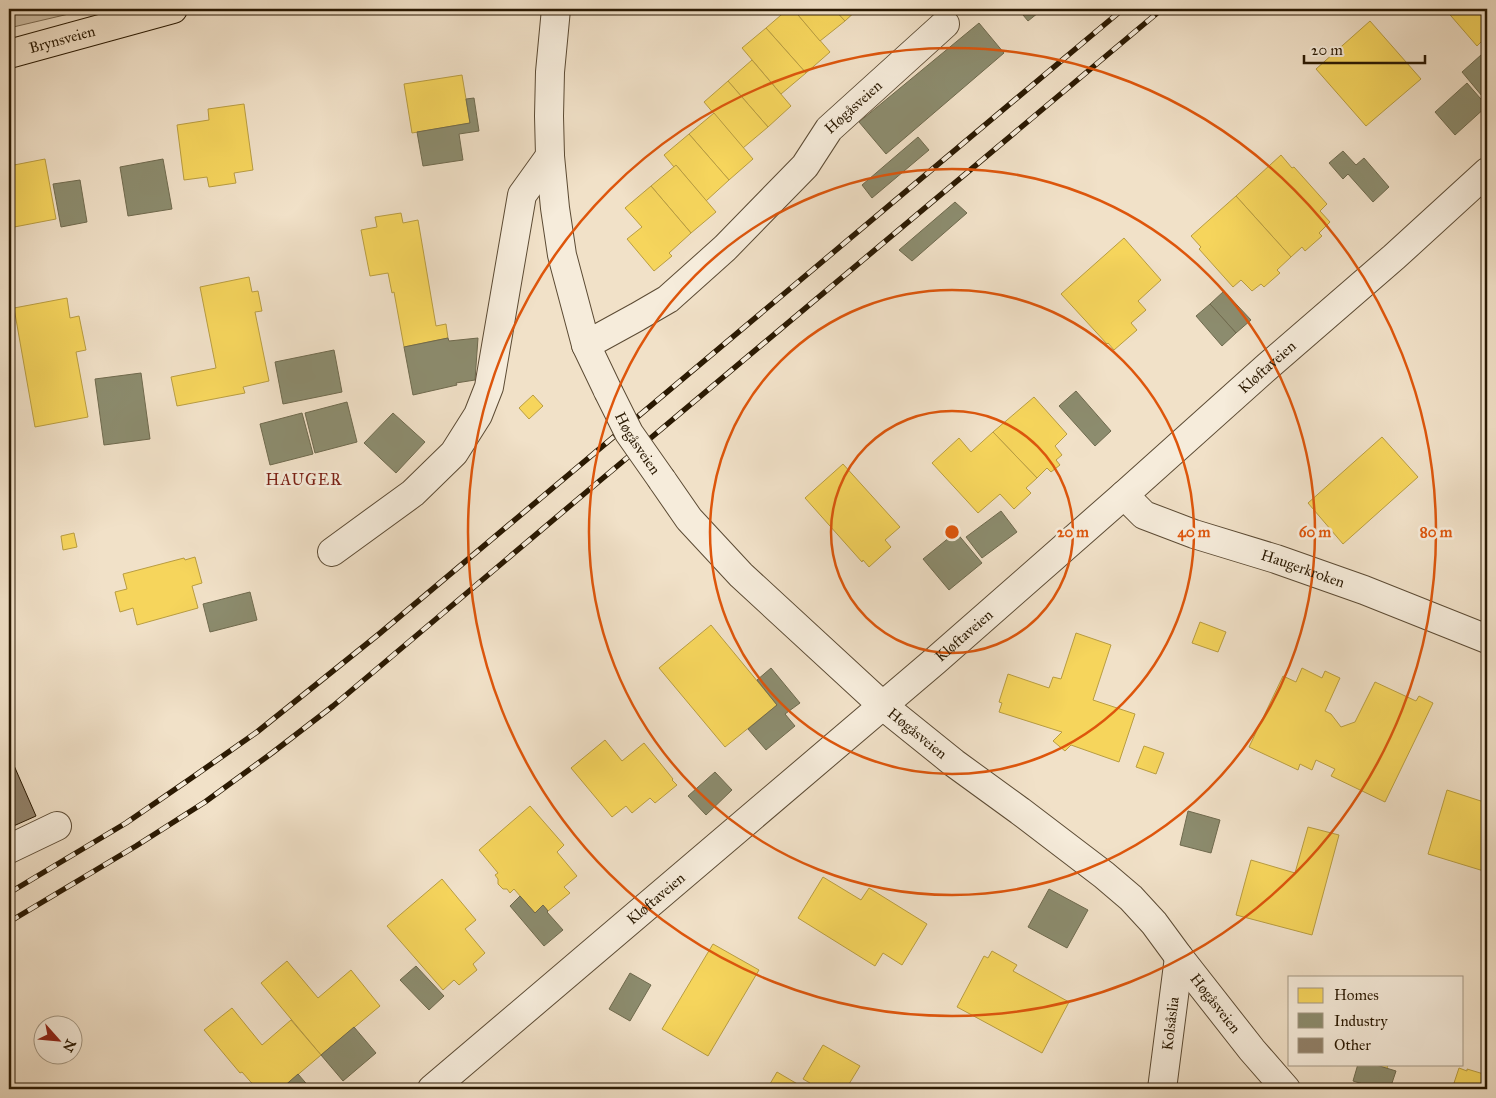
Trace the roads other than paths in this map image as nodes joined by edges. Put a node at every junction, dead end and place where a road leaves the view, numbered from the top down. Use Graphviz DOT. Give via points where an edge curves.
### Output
graph roads {
  1 [pos="173,9"];
  2 [pos="556,9"];
  3 [pos="945,24"];
  4 [pos="9,54"];
  5 [pos="550,156"];
  6 [pos="1487,172"];
  7 [pos="586,345"];
  8 [pos="1124,495"];
  9 [pos="332,552"];
  10 [pos="1487,639"];
  11 [pos="882,705"];
  12 [pos="57,826"];
  13 [pos="9,849"];
  14 [pos="1179,957"];
  15 [pos="432,1089"];
  16 [pos="1162,1089"];
  17 [pos="1286,1089"];
  1 -- 4 [label="main road, Brynsveien"];
  2 -- 5 [label="street, Høgåsveien" via="550,72"];
  3 -- 7 [label="street, Høgåsveien" via="829,129 805,166 726,248 668,299"];
  5 -- 7 [label="street, Høgåsveien" via="562,255"];
  5 -- 9 [label="street" via="522,195 489,387 478,415 454,453 413,493"];
  6 -- 8 [label="street, Kløftaveien"];
  7 -- 11 [label="street, Høgåsveien, bridge" via="629,433 689,519 741,575"];
  8 -- 10 [label="street, Haugerkroken" via="1144,515 1355,587"];
  8 -- 11 [label="street, Kløftaveien"];
  11 -- 14 [label="street, Høgåsveien" via="954,764 1104,875 1154,923"];
  11 -- 15 [label="street, Kløftaveien"];
  12 -- 13 [label="street"];
  14 -- 16 [label="street, Kolsåslia"];
  14 -- 17 [label="street, Høgåsveien"];
}
